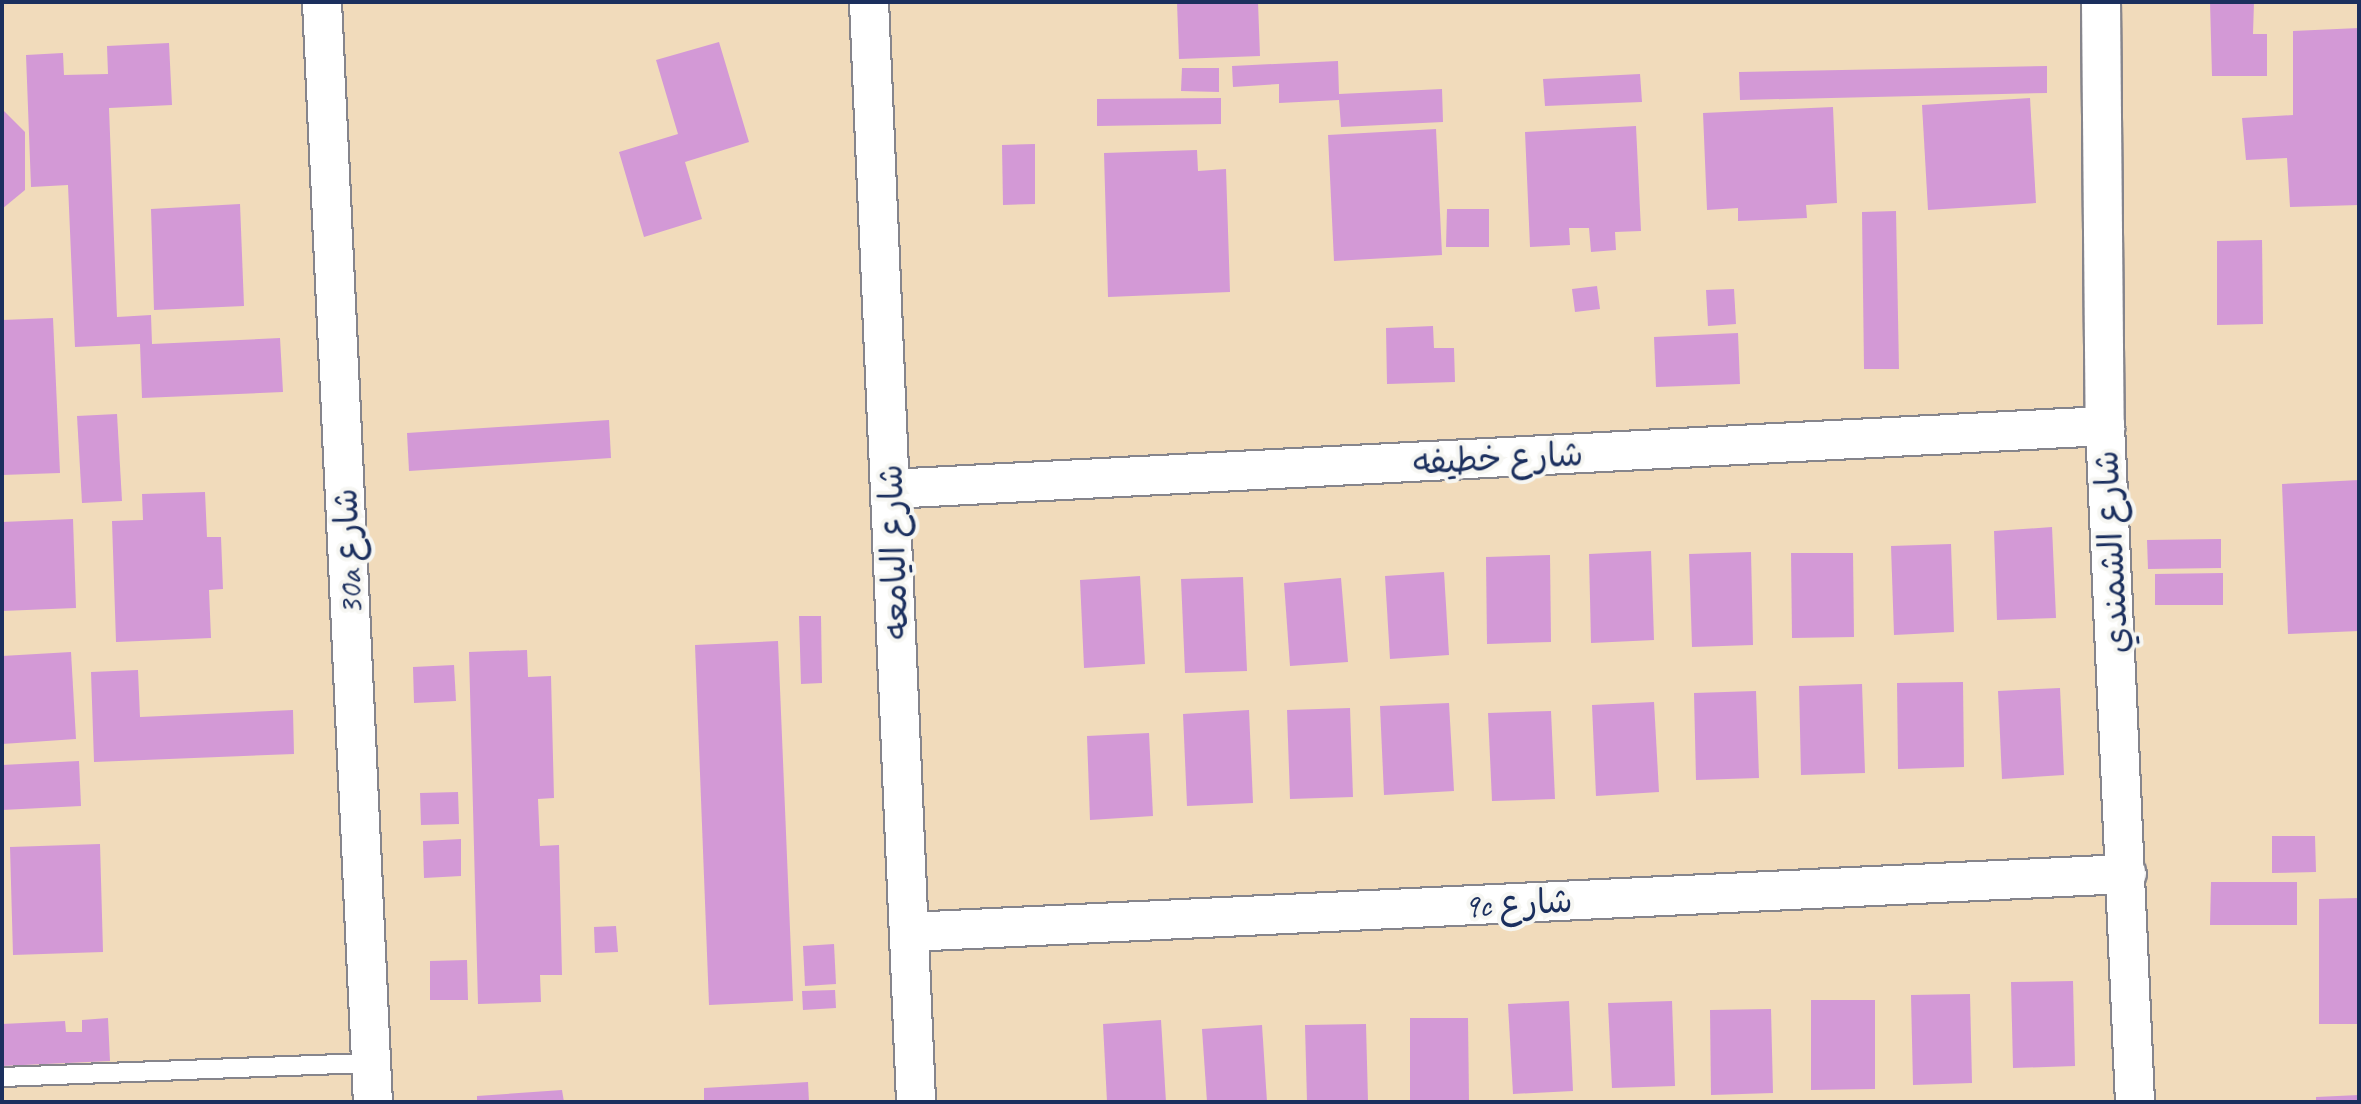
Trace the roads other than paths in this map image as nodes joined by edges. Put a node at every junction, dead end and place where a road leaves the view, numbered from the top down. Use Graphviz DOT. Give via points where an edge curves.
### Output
graph roads {
  1 [pos="322,2"];
  2 [pos="869,2"];
  3 [pos="2101,2"];
  4 [pos="2105,426"];
  5 [pos="890,489"];
  6 [pos="2127,874"];
  7 [pos="909,932"];
  8 [pos="372,1063"];
  9 [pos="2,1077"];
  10 [pos="373,1102"];
  11 [pos="916,1102"];
  12 [pos="2135,1102"];
  1 -- 8 [label="street, 30a شارع"];
  2 -- 5 [label="street, شارع اليامعه"];
  3 -- 4 [label="street, شارع الشمندي"];
  4 -- 5 [label="street, شارع خطيفه"];
  4 -- 6 [label="street, شارع الشمندي"];
  5 -- 7 [label="street, شارع اليامعه"];
  6 -- 7 [label="street, 9c شارع"];
  6 -- 12 [label="street, شارع الشمندي"];
  7 -- 11 [label="street, شارع اليامعه"];
  8 -- 9 [label="lane"];
  8 -- 10 [label="street, 30a شارع"];
}
